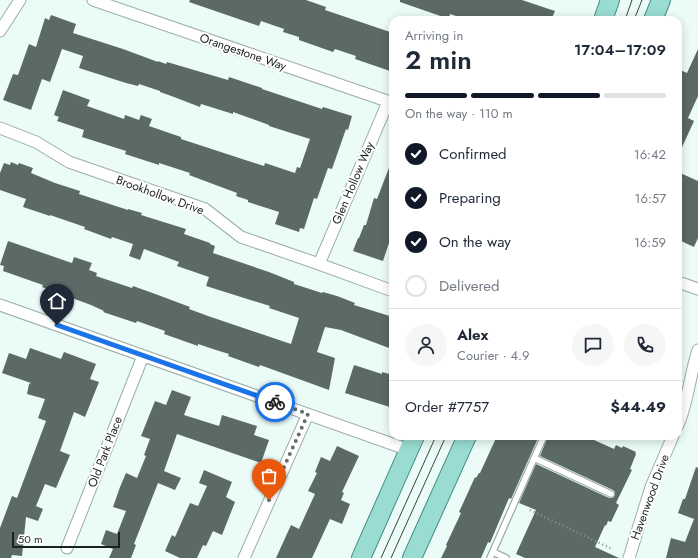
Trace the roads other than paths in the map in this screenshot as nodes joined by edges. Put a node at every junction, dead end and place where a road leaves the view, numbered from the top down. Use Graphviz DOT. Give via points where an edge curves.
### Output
graph roads {
  1 [pos="20,0"];
  2 [pos="93,0"];
  3 [pos="610,0"];
  4 [pos="661,0"];
  5 [pos="604,16"];
  6 [pos="655,16"];
  7 [pos="0,31"];
  8 [pos="389,102"];
  9 [pos="389,104"];
  10 [pos="0,128"];
  11 [pos="319,264"];
  12 [pos="682,284"];
  13 [pos="389,289"];
  14 [pos="698,290"];
  15 [pos="0,305"];
  16 [pos="698,350"];
  17 [pos="143,356"];
  18 [pos="308,414"];
  19 [pos="682,416"];
  20 [pos="389,437"];
  21 [pos="401,440"];
  22 [pos="466,440"];
  23 [pos="542,440"];
  24 [pos="671,440"];
  25 [pos="412,443"];
  26 [pos="534,458"];
  27 [pos="611,494"];
  28 [pos="67,548"];
  29 [pos="492,552"];
  30 [pos="244,558"];
  31 [pos="361,558"];
  32 [pos="412,558"];
  33 [pos="490,558"];
  34 [pos="506,558"];
  35 [pos="629,558"];
  1 -- 7 [label="street"];
  2 -- 8 [label="street, Orangestone Way"];
  3 -- 5 [label="main road"];
  4 -- 6 [label="main road"];
  9 -- 11 [label="street, Glen Hollow Way"];
  10 -- 11 [label="street, Brookhollow Drive" via="36,142 69,162 205,209 241,237"];
  11 -- 13 [label="street, Brookhollow Drive"];
  12 -- 14 [label="street"];
  15 -- 17 [label="street"];
  16 -- 19 [label="street"];
  17 -- 18 [label="street"];
  17 -- 28 [label="street, Old Park Place"];
  18 -- 20 [label="street"];
  18 -- 30 [label="street"];
  21 -- 25 [label="street"];
  22 -- 32 [label="main road"];
  23 -- 26 [label="lane"];
  24 -- 35 [label="street, Havenwood Drive" via="651,487"];
  25 -- 31 [label="main road"];
  26 -- 27 [label="lane"];
  26 -- 29 [label="lane"];
  29 -- 33 [label="lane"];
  29 -- 34 [label="lane"];
}
